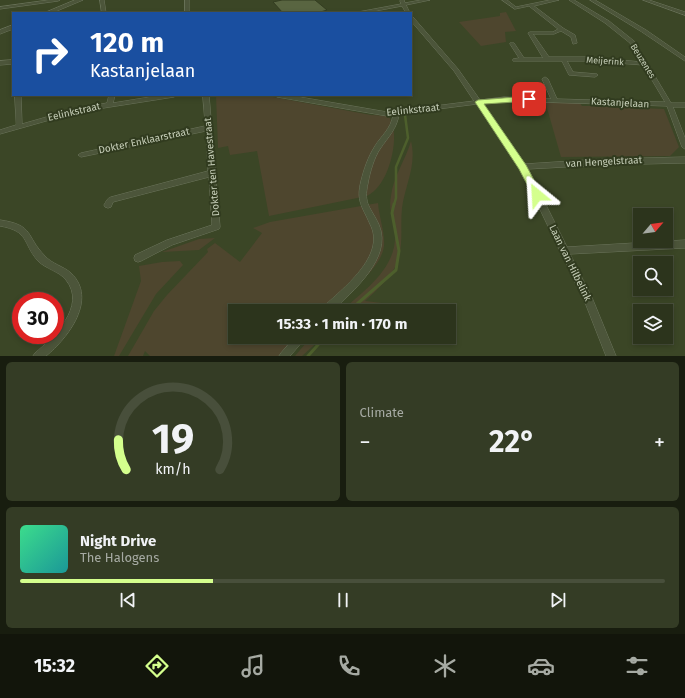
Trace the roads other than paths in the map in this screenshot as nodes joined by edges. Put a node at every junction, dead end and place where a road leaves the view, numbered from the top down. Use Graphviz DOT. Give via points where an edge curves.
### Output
graph roads {
  1 [pos="58,0"];
  2 [pos="77,0"];
  3 [pos="102,0"];
  4 [pos="187,0"];
  5 [pos="428,0"];
  6 [pos="504,0"];
  7 [pos="557,0"];
  8 [pos="571,0"];
  9 [pos="592,0"];
  10 [pos="645,0"];
  11 [pos="46,1"];
  12 [pos="403,2"];
  13 [pos="530,5"];
  14 [pos="0,8"];
  15 [pos="49,12"];
  16 [pos="104,12"];
  17 [pos="187,12"];
  18 [pos="362,12"];
  19 [pos="408,12"];
  20 [pos="685,14"];
  21 [pos="412,19"];
  22 [pos="12,27"];
  23 [pos="561,29"];
  24 [pos="0,32"];
  25 [pos="575,43"];
  26 [pos="512,44"];
  27 [pos="547,59"];
  28 [pos="564,59"];
  29 [pos="685,59"];
  30 [pos="515,60"];
  31 [pos="523,60"];
  32 [pos="12,62"];
  33 [pos="0,63"];
  34 [pos="645,64"];
  35 [pos="595,75"];
  36 [pos="545,79"];
  37 [pos="18,96"];
  38 [pos="112,96"];
  39 [pos="167,96"];
  40 [pos="206,96"];
  41 [pos="282,96"];
  42 [pos="555,100"];
  43 [pos="478,102"];
  44 [pos="110,104"];
  45 [pos="685,105"];
  46 [pos="670,106"];
  47 [pos="396,114"];
  48 [pos="19,127"];
  49 [pos="208,128"];
  50 [pos="0,132"];
  51 [pos="685,147"];
  52 [pos="81,155"];
  53 [pos="685,160"];
  54 [pos="523,167"];
  55 [pos="212,173"];
  56 [pos="108,205"];
  57 [pos="0,223"];
  58 [pos="685,244"];
  59 [pos="564,251"];
  60 [pos="138,258"];
  61 [pos="333,304"];
  62 [pos="294,344"];
  63 [pos="38,356"];
  64 [pos="284,356"];
  65 [pos="610,356"];
  1 -- 11 [label="street"];
  2 -- 15 [label="street"];
  3 -- 16 [label="street"];
  4 -- 17 [label="street"];
  5 -- 12 [label="street"];
  6 -- 13 [label="street" via="514,8"];
  7 -- 13 [label="street"];
  8 -- 34 [label="street, Beuzenes" via="632,42"];
  9 -- 29 [label="street"];
  10 -- 20 [label="street"];
  11 -- 14 [label="street"];
  12 -- 18 [label="street"];
  12 -- 19 [label="street"];
  13 -- 23 [label="street"];
  21 -- 43 [label="street, Laan van Hilbelink" via="456,70"];
  22 -- 24 [label="street"];
  23 -- 25 [label="street" via="573,36"];
  23 -- 27 [label="street" via="554,33 530,33"];
  26 -- 31 [label="street"];
  27 -- 28 [label="street, Meijerink"];
  27 -- 31 [label="street, Meijerink"];
  28 -- 34 [label="street, Meijerink"];
  28 -- 35 [label="street, Meijerink" via="571,74"];
  30 -- 31 [label="street, Meijerink"];
  32 -- 33 [label="street"];
  34 -- 46 [label="street, Beuzenes"];
  36 -- 42 [label="street"];
  37 -- 48 [label="street"];
  38 -- 44 [label="street"];
  39 -- 44 [label="street, Eelinkstraat"];
  40 -- 49 [label="street, Dokter ten Havestraat"];
  41 -- 47 [label="street, Eelinkstraat" via="374,113"];
  42 -- 43 [label="street, Kastanjelaan" via="504,99"];
  42 -- 46 [label="street, Kastanjelaan"];
  43 -- 47 [label="street, Eelinkstraat"];
  43 -- 54 [label="street, Laan van Hilbelink"];
  44 -- 48 [label="street, Eelinkstraat" via="78,110"];
  45 -- 46 [label="street, Kastanjelaan"];
  46 -- 51 [label="street, Beuzenes"];
  47 -- 61 [label="street" via="396,124 376,150 364,187 363,202 377,232 376,251 371,262 353,285"];
  48 -- 50 [label="street, Eelinkstraat"];
  49 -- 52 [label="street, Dokter Enklaarstraat"];
  49 -- 55 [label="street, Dokter ten Havestraat"];
  53 -- 54 [label="street, van Hengelstraat"];
  54 -- 59 [label="street, Laan van Hilbelink"];
  55 -- 56 [label="street" via="111,200"];
  55 -- 60 [label="street, Dokter ten Havestraat" via="216,227 170,242"];
  57 -- 63 [label="street" via="21,228 41,258 70,278 76,291 78,303 65,331 51,347"];
  58 -- 59 [label="street"];
  59 -- 65 [label="street, Laan van Hilbelink" via="590,303"];
  62 -- 64 [label="street"];
}
